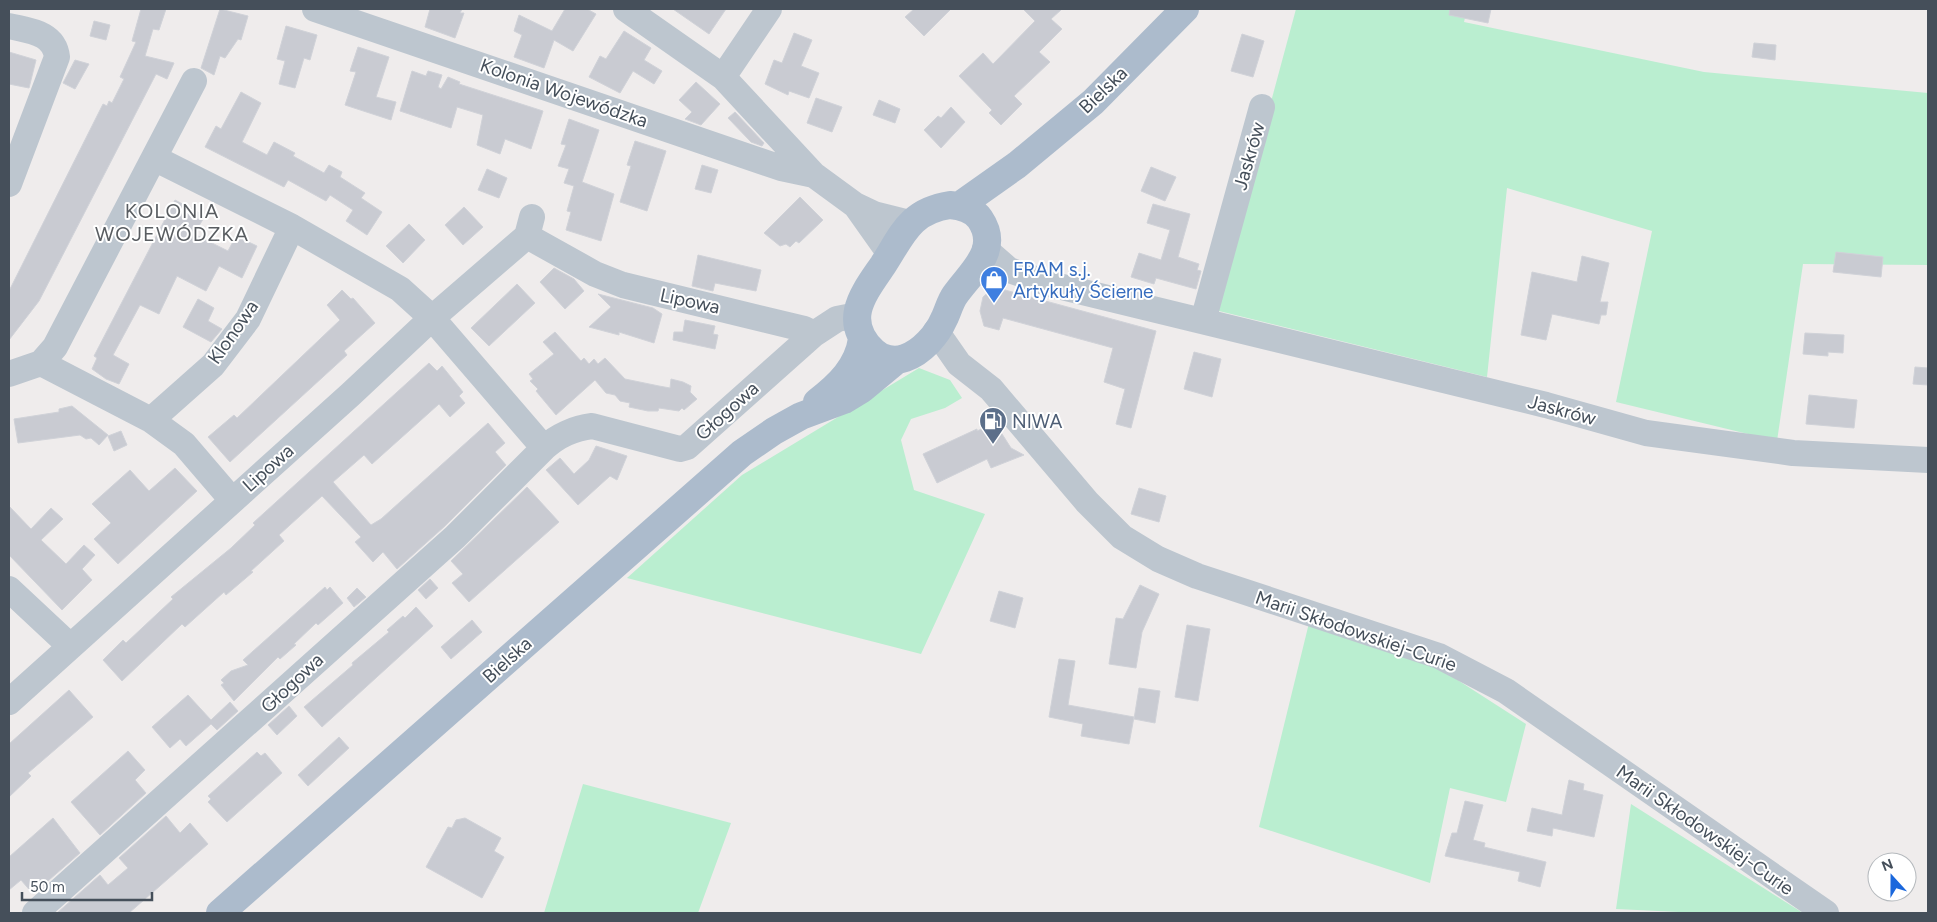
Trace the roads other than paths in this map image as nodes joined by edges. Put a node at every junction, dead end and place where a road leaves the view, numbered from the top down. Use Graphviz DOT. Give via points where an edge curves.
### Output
graph roads {
  1 [pos="316,9"];
  2 [pos="626,9"];
  3 [pos="769,9"];
  4 [pos="1184,9"];
  5 [pos="9,26"];
  6 [pos="723,77"];
  7 [pos="194,82"];
  8 [pos="1262,107"];
  9 [pos="154,158"];
  10 [pos="1017,165"];
  11 [pos="814,175"];
  12 [pos="9,184"];
  13 [pos="855,205"];
  14 [pos="959,206"];
  15 [pos="910,223"];
  16 [pos="292,227"];
  17 [pos="982,250"];
  18 [pos="890,254"];
  19 [pos="432,318"];
  20 [pos="1203,321"];
  21 [pos="859,327"];
  22 [pos="814,334"];
  23 [pos="917,347"];
  24 [pos="41,363"];
  25 [pos="9,374"];
  26 [pos="800,416"];
  27 [pos="151,420"];
  28 [pos="544,448"];
  29 [pos="1928,460"];
  30 [pos="232,500"];
  31 [pos="9,589"];
  32 [pos="70,646"];
  33 [pos="9,702"];
  34 [pos="35,913"];
  35 [pos="220,913"];
  36 [pos="1826,913"];
  1 -- 11 [label="street, Kolonia Wojewódzka" via="782,168"];
  2 -- 6 [label="street"];
  3 -- 6 [label="street"];
  4 -- 10 [label="main road, Bielska" via="1093,102"];
  5 -- 12 [label="street" via="48,37 57,57"];
  6 -- 11 [label="street"];
  7 -- 9 [label="street"];
  8 -- 20 [label="street, Jaskrów"];
  9 -- 16 [label="street"];
  9 -- 24 [label="street" via="55,347"];
  10 -- 14 [label="main road, Bielska"];
  10 -- 17 [label="main road, Bielska" via="991,213"];
  11 -- 13 [label="street"];
  13 -- 15 [label="street" via="874,214"];
  13 -- 18 [label="street"];
  14 -- 15 [label="main road" via="938,207 924,212"];
  14 -- 17 [label="main road" via="977,216"];
  15 -- 18 [label="main road, Bielska"];
  16 -- 19 [label="street" via="400,290"];
  16 -- 27 [label="street, Klonowa" via="248,318 213,365"];
  17 -- 20 [label="street, Jaskrów" via="1009,270 1050,284"];
  17 -- 23 [label="main road, Bielska"];
  18 -- 21 [label="main road, Bielska" via="863,294"];
  19 -- 22 [label="street, Lipowa" via="530,226 595,274 623,285 794,326"];
  19 -- 28 [label="street"];
  19 -- 30 [label="street, Lipowa"];
  20 -- 29 [label="street, Jaskrów" via="1546,405 1646,433 1793,453"];
  21 -- 22 [label="street" via="837,319"];
  21 -- 23 [label="main road" via="880,357"];
  21 -- 26 [label="main road, Bielska" via="855,363 846,376"];
  22 -- 28 [label="street, Głogowa" via="687,447 680,449 592,426 579,428"];
  23 -- 26 [label="main road, Bielska" via="844,400"];
  23 -- 36 [label="street, Marii Skłodowskiej-Curie" via="959,364 991,389 1087,502 1122,537 1158,559 1197,576 1439,656 1471,672 1506,691"];
  24 -- 25 [label="street"];
  24 -- 27 [label="street"];
  26 -- 35 [label="main road, Bielska" via="742,453"];
  27 -- 30 [label="street" via="184,444"];
  28 -- 34 [label="street, Głogowa" via="454,537"];
  30 -- 32 [label="street, Lipowa"];
  31 -- 32 [label="street"];
  32 -- 33 [label="street, Lipowa"];
}
